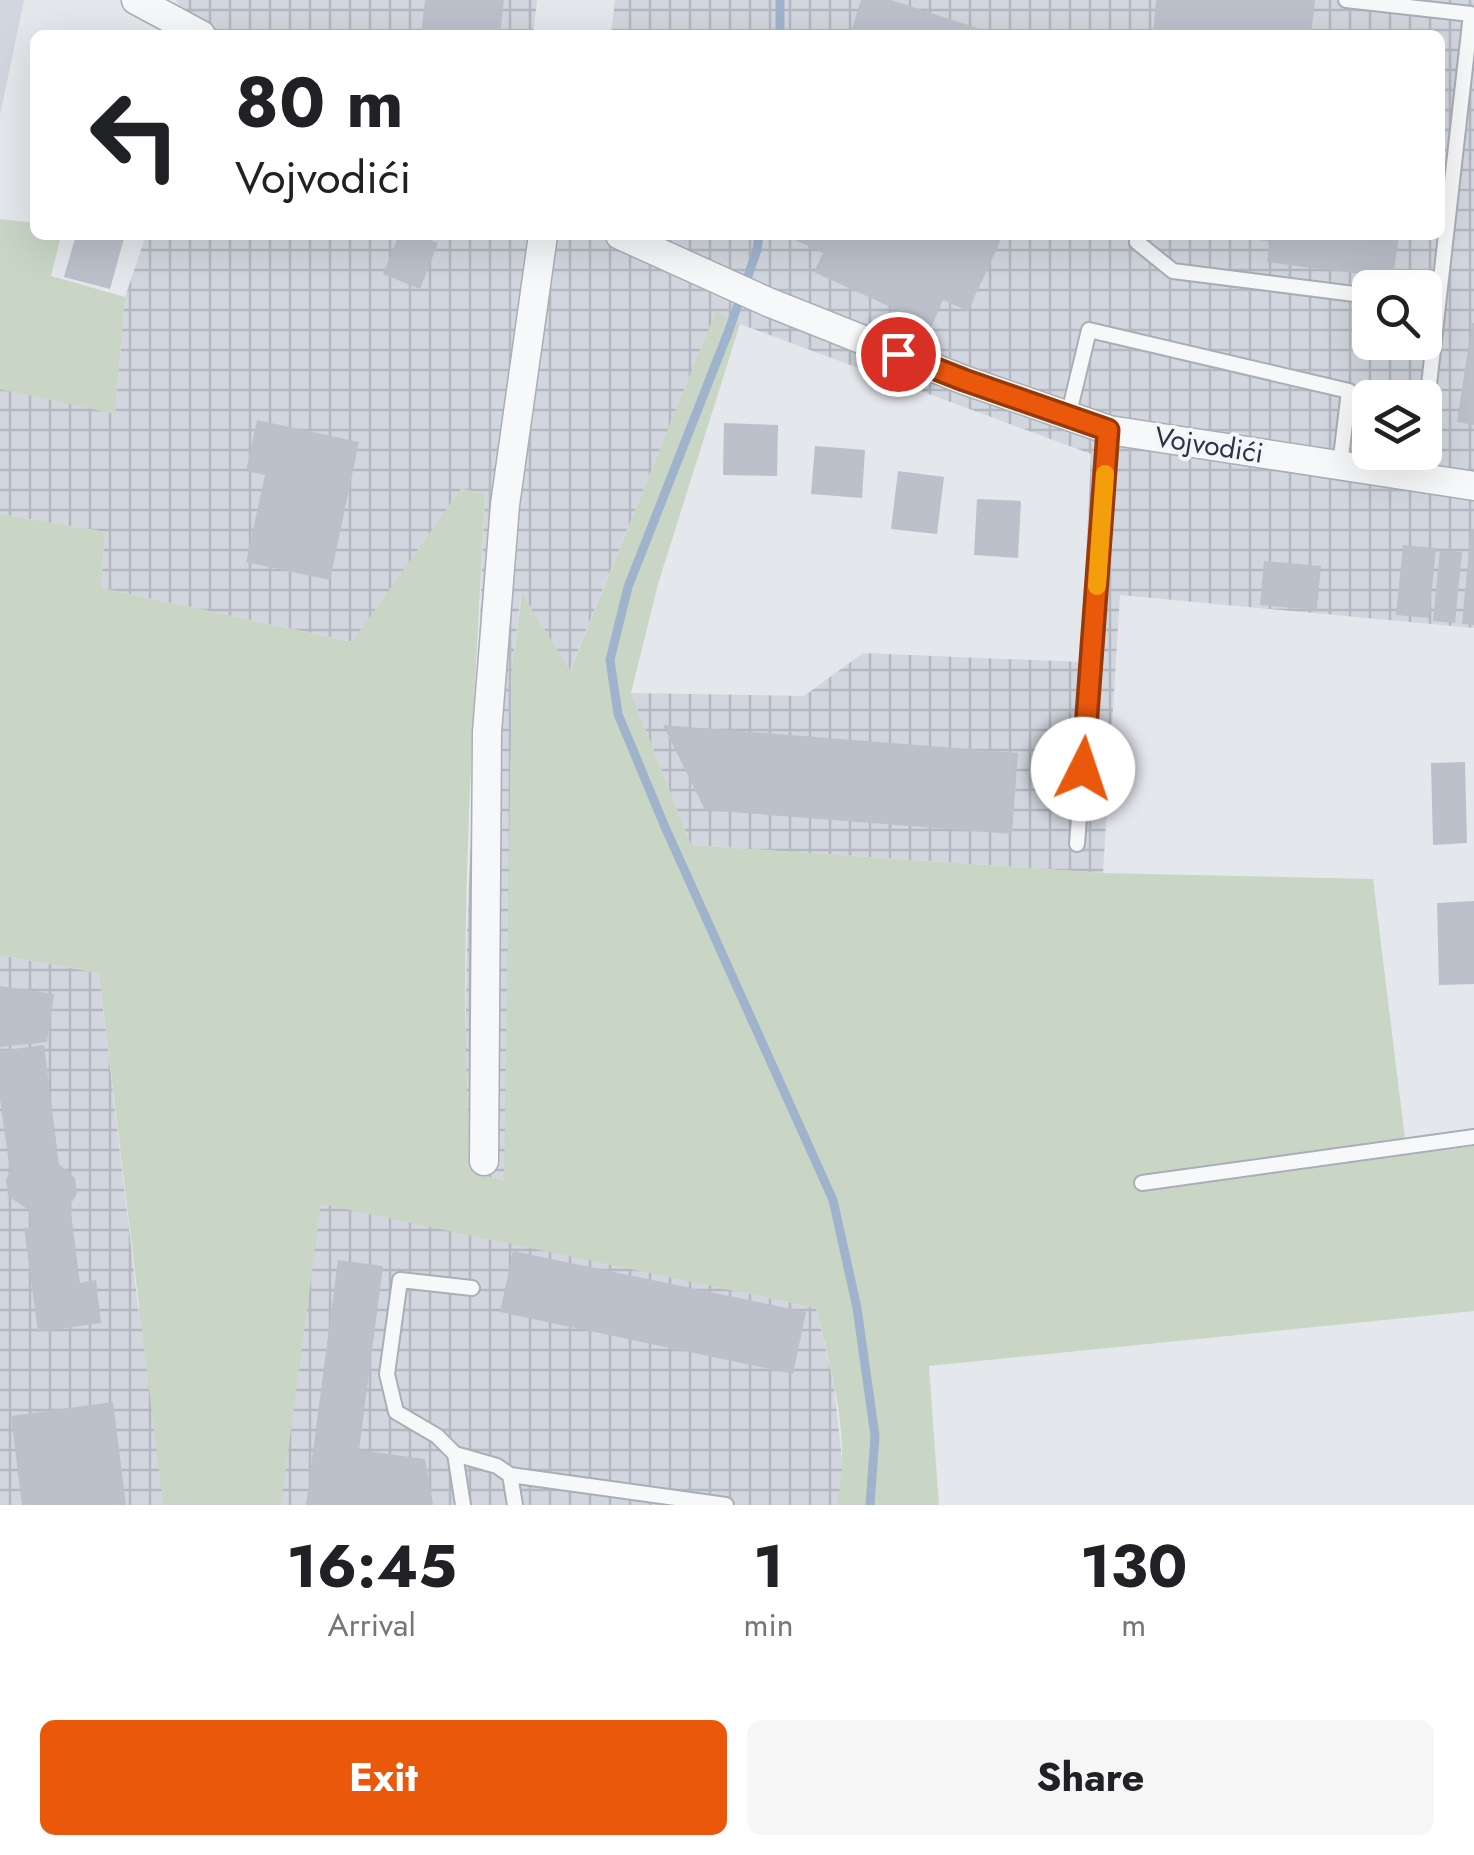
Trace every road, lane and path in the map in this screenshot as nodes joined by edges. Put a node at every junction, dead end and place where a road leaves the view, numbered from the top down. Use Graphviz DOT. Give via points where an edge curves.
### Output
graph roads {
  1 [pos="136,0"];
  2 [pos="1346,0"];
  3 [pos="192,30"];
  4 [pos="1445,209"];
  5 [pos="542,240"];
  6 [pos="631,240"];
  7 [pos="1138,240"];
  8 [pos="1441,240"];
  9 [pos="1437,270"];
  10 [pos="1352,294"];
  11 [pos="1068,418"];
  12 [pos="1108,430"];
  13 [pos="1340,466"];
  14 [pos="1352,466"];
  15 [pos="1433,470"];
  16 [pos="1474,486"];
  17 [pos="1077,844"];
  18 [pos="1474,1137"];
  19 [pos="484,1161"];
  20 [pos="1142,1183"];
  21 [pos="472,1288"];
  22 [pos="455,1454"];
  23 [pos="510,1475"];
  24 [pos="463,1505"];
  25 [pos="516,1505"];
  26 [pos="726,1505"];
  1 -- 3 [label="street"];
  2 -- 4 [label="lane" via="1472,14"];
  5 -- 19 [label="street" via="506,505 486,732"];
  6 -- 11 [label="street, Vojvodići" via="768,302"];
  7 -- 10 [label="lane" via="1173,271"];
  8 -- 9 [label="lane"];
  11 -- 12 [label="street, Vojvodići"];
  11 -- 13 [label="lane" via="1089,330 1349,391"];
  12 -- 13 [label="street, Vojvodići"];
  12 -- 17 [label="lane"];
  13 -- 14 [label="street, Vojvodići"];
  15 -- 16 [label="street, Vojvodići"];
  18 -- 20 [label="lane"];
  21 -- 22 [label="lane" via="400,1280 387,1374 396,1412"];
  22 -- 23 [label="lane"];
  22 -- 24 [label="lane"];
  23 -- 25 [label="lane"];
  23 -- 26 [label="lane"];
}
